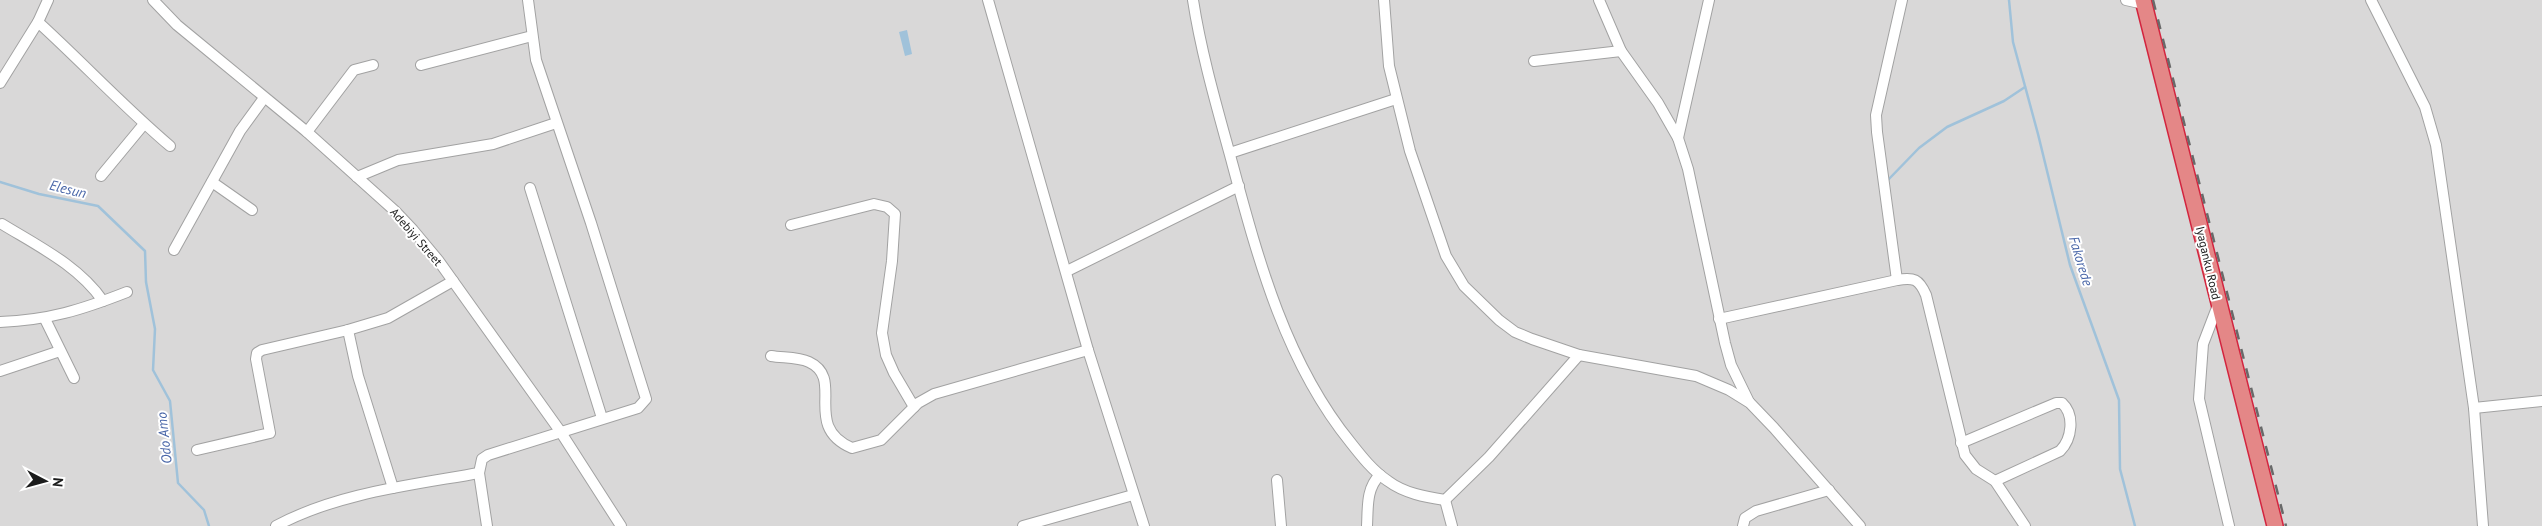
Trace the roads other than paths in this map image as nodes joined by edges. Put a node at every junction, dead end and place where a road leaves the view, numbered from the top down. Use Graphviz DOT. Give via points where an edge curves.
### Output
graph roads {
  1 [pos="48,0"];
  2 [pos="153,0"];
  3 [pos="528,0"];
  4 [pos="988,0"];
  5 [pos="1193,0"];
  6 [pos="1384,0"];
  7 [pos="1599,0"];
  8 [pos="1709,0"];
  9 [pos="1902,0"];
  10 [pos="2126,0"];
  11 [pos="2143,2"];
  12 [pos="2375,2"];
  13 [pos="38,22"];
  14 [pos="532,36"];
  15 [pos="1621,50"];
  16 [pos="1534,61"];
  17 [pos="374,65"];
  18 [pos="421,65"];
  19 [pos="0,82"];
  20 [pos="264,98"];
  21 [pos="1396,100"];
  22 [pos="556,123"];
  23 [pos="144,124"];
  24 [pos="307,132"];
  25 [pos="1678,138"];
  26 [pos="170,146"];
  27 [pos="1230,153"];
  28 [pos="101,176"];
  29 [pos="358,177"];
  30 [pos="212,182"];
  31 [pos="1238,186"];
  32 [pos="530,188"];
  33 [pos="252,210"];
  34 [pos="2,224"];
  35 [pos="791,225"];
  36 [pos="174,250"];
  37 [pos="1067,272"];
  38 [pos="1897,280"];
  39 [pos="453,281"];
  40 [pos="127,292"];
  41 [pos="103,301"];
  42 [pos="2218,305"];
  43 [pos="45,319"];
  44 [pos="1719,319"];
  45 [pos="0,322"];
  46 [pos="348,330"];
  47 [pos="1088,350"];
  48 [pos="60,351"];
  49 [pos="1578,355"];
  50 [pos="771,356"];
  51 [pos="0,371"];
  52 [pos="74,378"];
  53 [pos="2542,401"];
  54 [pos="1750,403"];
  55 [pos="914,407"];
  56 [pos="2474,408"];
  57 [pos="602,418"];
  58 [pos="560,431"];
  59 [pos="1961,443"];
  60 [pos="197,450"];
  61 [pos="479,472"];
  62 [pos="1380,475"];
  63 [pos="1277,480"];
  64 [pos="1995,481"];
  65 [pos="393,488"];
  66 [pos="1829,490"];
  67 [pos="1133,495"];
  68 [pos="1445,500"];
  69 [pos="276,526"];
  70 [pos="487,526"];
  71 [pos="621,526"];
  72 [pos="1023,526"];
  73 [pos="1144,526"];
  74 [pos="1281,526"];
  75 [pos="1367,526"];
  76 [pos="1452,526"];
  77 [pos="1743,526"];
  78 [pos="1860,526"];
  79 [pos="2025,526"];
  80 [pos="2229,526"];
  81 [pos="2275,526"];
  82 [pos="2482,526"];
  1 -- 13 [label="street"];
  2 -- 20 [label="street, Adebiyi Street" via="177,25"];
  3 -- 14 [label="street"];
  4 -- 37 [label="street"];
  5 -- 27 [label="street"];
  6 -- 21 [label="street" via="1389,66"];
  7 -- 15 [label="street"];
  8 -- 25 [label="street"];
  9 -- 38 [label="street" via="1876,115"];
  10 -- 11 [label="street"];
  11 -- 42 [label="highway, Iyaganku Road"];
  12 -- 56 [label="street" via="2431,123"];
  13 -- 19 [label="street"];
  13 -- 23 [label="street"];
  14 -- 18 [label="street"];
  14 -- 22 [label="street" via="536,60"];
  15 -- 16 [label="street"];
  15 -- 25 [label="street"];
  17 -- 24 [label="street" via="354,70"];
  20 -- 24 [label="street, Adebiyi Street"];
  20 -- 30 [label="street" via="240,131"];
  21 -- 27 [label="street"];
  21 -- 49 [label="street" via="1446,256 1460,280 1498,320 1515,332"];
  22 -- 29 [label="street" via="493,144 398,160"];
  22 -- 57 [label="street" via="646,395 645,403 638,408"];
  23 -- 26 [label="street"];
  23 -- 28 [label="street"];
  24 -- 29 [label="street, Adebiyi Street"];
  25 -- 44 [label="street" via="1688,169"];
  27 -- 31 [label="street"];
  29 -- 39 [label="street, Adebiyi Street" via="413,230"];
  30 -- 33 [label="street"];
  30 -- 36 [label="street"];
  31 -- 37 [label="street"];
  31 -- 62 [label="street" via="1300,366 1336,424"];
  32 -- 57 [label="street"];
  34 -- 41 [label="street" via="67,264"];
  35 -- 55 [label="street" via="874,204 887,207 895,214 882,333 894,373"];
  37 -- 47 [label="street"];
  38 -- 44 [label="street"];
  38 -- 59 [label="street" via="1916,279 1926,295"];
  39 -- 46 [label="street" via="388,318"];
  39 -- 58 [label="street, Adebiyi Street"];
  40 -- 41 [label="street"];
  41 -- 43 [label="street"];
  42 -- 80 [label="street" via="2203,344 2199,399"];
  42 -- 81 [label="highway, Iyaganku Road"];
  43 -- 45 [label="street"];
  43 -- 48 [label="street"];
  44 -- 54 [label="street" via="1731,365"];
  46 -- 60 [label="street" via="266,348 257,354 270,433"];
  46 -- 65 [label="street" via="358,376"];
  47 -- 55 [label="street" via="934,394"];
  47 -- 67 [label="street"];
  48 -- 51 [label="street"];
  48 -- 52 [label="street"];
  49 -- 54 [label="street" via="1696,376"];
  49 -- 68 [label="street" via="1490,457"];
  50 -- 55 [label="street" via="801,359 819,368 825,381 824,408 828,427 838,440 852,448 881,440"];
  53 -- 56 [label="street"];
  54 -- 66 [label="street"];
  56 -- 82 [label="street"];
  57 -- 58 [label="street"];
  58 -- 61 [label="street" via="488,455 482,459"];
  58 -- 71 [label="street, Adebiyi Street"];
  59 -- 64 [label="street" via="1965,455 1976,469"];
  59 -- 64 [label="street" via="2056,403 2066,406 2070,432 2067,444 2060,451"];
  61 -- 65 [label="street"];
  61 -- 70 [label="street"];
  62 -- 68 [label="street" via="1398,488"];
  62 -- 75 [label="street" via="1370,491"];
  63 -- 74 [label="street"];
  64 -- 79 [label="street"];
  65 -- 69 [label="street" via="303,513"];
  66 -- 77 [label="street" via="1756,511 1746,518"];
  66 -- 78 [label="street"];
  67 -- 72 [label="street"];
  67 -- 73 [label="street"];
  68 -- 76 [label="street"];
}
